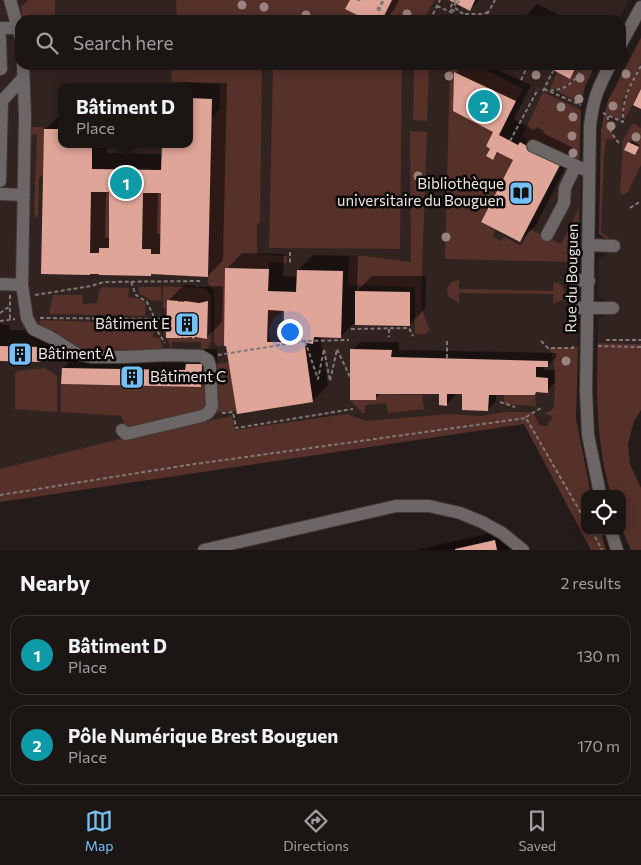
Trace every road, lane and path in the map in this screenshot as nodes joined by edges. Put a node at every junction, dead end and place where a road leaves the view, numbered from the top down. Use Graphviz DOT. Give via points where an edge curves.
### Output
graph roads {
  1 [pos="10,0"];
  2 [pos="384,0"];
  3 [pos="440,0"];
  4 [pos="494,0"];
  5 [pos="459,1"];
  6 [pos="0,2"];
  7 [pos="437,6"];
  8 [pos="453,6"];
  9 [pos="641,6"];
  10 [pos="378,10"];
  11 [pos="489,11"];
  12 [pos="464,14"];
  13 [pos="432,15"];
  14 [pos="487,15"];
  15 [pos="15,18"];
  16 [pos="15,31"];
  17 [pos="0,34"];
  18 [pos="626,34"];
  19 [pos="0,39"];
  20 [pos="641,66"];
  21 [pos="1,69"];
  22 [pos="23,70"];
  23 [pos="526,70"];
  24 [pos="580,70"];
  25 [pos="607,70"];
  26 [pos="553,71"];
  27 [pos="23,78"];
  28 [pos="521,80"];
  29 [pos="538,88"];
  30 [pos="550,92"];
  31 [pos="583,106"];
  32 [pos="604,114"];
  33 [pos="608,116"];
  34 [pos="510,141"];
  35 [pos="619,143"];
  36 [pos="532,146"];
  37 [pos="575,167"];
  38 [pos="589,170"];
  39 [pos="0,181"];
  40 [pos="0,194"];
  41 [pos="24,195"];
  42 [pos="641,201"];
  43 [pos="630,208"];
  44 [pos="547,235"];
  45 [pos="589,246"];
  46 [pos="614,246"];
  47 [pos="290,252"];
  48 [pos="290,265"];
  49 [pos="574,280"];
  50 [pos="589,281"];
  51 [pos="131,282"];
  52 [pos="201,282"];
  53 [pos="0,284"];
  54 [pos="23,291"];
  55 [pos="575,308"];
  56 [pos="588,308"];
  57 [pos="613,308"];
  58 [pos="0,313"];
  59 [pos="27,318"];
  60 [pos="155,319"];
  61 [pos="167,319"];
  62 [pos="0,321"];
  63 [pos="351,329"];
  64 [pos="389,329"];
  65 [pos="412,336"];
  66 [pos="389,337"];
  67 [pos="349,340"];
  68 [pos="447,340"];
  69 [pos="606,340"];
  70 [pos="641,340"];
  71 [pos="305,341"];
  72 [pos="541,341"];
  73 [pos="597,346"];
  74 [pos="641,347"];
  75 [pos="573,348"];
  76 [pos="228,353"];
  77 [pos="168,354"];
  78 [pos="447,358"];
  79 [pos="350,377"];
  80 [pos="500,402"];
  81 [pos="515,407"];
  82 [pos="541,408"];
  83 [pos="353,409"];
  84 [pos="208,413"];
  85 [pos="526,418"];
  86 [pos="122,430"];
  87 [pos="599,490"];
  88 [pos="0,496"];
  89 [pos="581,513"];
  90 [pos="594,535"];
  91 [pos="612,535"];
  92 [pos="204,550"];
  93 [pos="523,550"];
  94 [pos="602,550"];
  95 [pos="617,550"];
  1 -- 6 [label="street"];
  1 -- 15 [label="street"];
  2 -- 10 [label="path"];
  3 -- 7 [label="path"];
  4 -- 11 [label="path"];
  5 -- 8 [label="path"];
  7 -- 8 [label="path" via="453,13 450,9"];
  7 -- 13 [label="path"];
  8 -- 12 [label="path"];
  9 -- 18 [label="street"];
  11 -- 12 [label="path"];
  11 -- 14 [label="path"];
  16 -- 17 [label="street" via="0,28"];
  19 -- 21 [label="street"];
  20 -- 33 [label="path" via="625,97 623,122"];
  22 -- 27 [label="street"];
  23 -- 28 [label="path"];
  24 -- 30 [label="path" via="570,85"];
  25 -- 38 [label="street, Rue du Bouguen" via="596,91 591,110"];
  26 -- 30 [label="path" via="544,90"];
  27 -- 39 [label="street" via="2,101"];
  27 -- 41 [label="street"];
  29 -- 34 [label="path"];
  30 -- 31 [label="path"];
  32 -- 33 [label="path"];
  33 -- 35 [label="path"];
  36 -- 37 [label="street"];
  37 -- 38 [label="street"];
  37 -- 44 [label="street" via="564,188 564,203"];
  38 -- 45 [label="street, Rue du Bouguen"];
  40 -- 41 [label="street"];
  41 -- 54 [label="street"];
  42 -- 43 [label="path"];
  45 -- 46 [label="street"];
  45 -- 50 [label="street, Rue du Bouguen"];
  47 -- 48 [label="path"];
  49 -- 50 [label="street"];
  50 -- 56 [label="street, Rue du Bouguen"];
  51 -- 52 [label="path"];
  51 -- 54 [label="path"];
  51 -- 60 [label="path" via="136,295 147,302"];
  53 -- 54 [label="street"];
  54 -- 58 [label="path"];
  54 -- 59 [label="street"];
  55 -- 56 [label="street"];
  56 -- 57 [label="street"];
  56 -- 87 [label="street, Rue du Bouguen" via="588,435"];
  59 -- 60 [label="path"];
  59 -- 62 [label="path"];
  59 -- 77 [label="street" via="33,329 77,354 124,357"];
  60 -- 61 [label="path"];
  60 -- 77 [label="path" via="156,329"];
  63 -- 64 [label="path"];
  64 -- 65 [label="path" via="409,328"];
  64 -- 66 [label="path"];
  67 -- 71 [label="path"];
  68 -- 78 [label="path"];
  69 -- 70 [label="path"];
  71 -- 76 [label="path"];
  71 -- 79 [label="path" via="318,379 324,349 330,381 337,349"];
  72 -- 75 [label="path" via="548,348"];
  73 -- 74 [label="path"];
  77 -- 84 [label="street" via="201,356 208,360 212,372 212,407"];
  80 -- 81 [label="path"];
  82 -- 85 [label="path"];
  83 -- 84 [label="path" via="236,428 233,412"];
  84 -- 86 [label="street" via="126,434"];
  85 -- 88 [label="path" via="188,465"];
  85 -- 89 [label="path"];
  90 -- 94 [label="path"];
  91 -- 95 [label="street"];
  92 -- 93 [label="street" via="396,506 428,506 482,522"];
}
